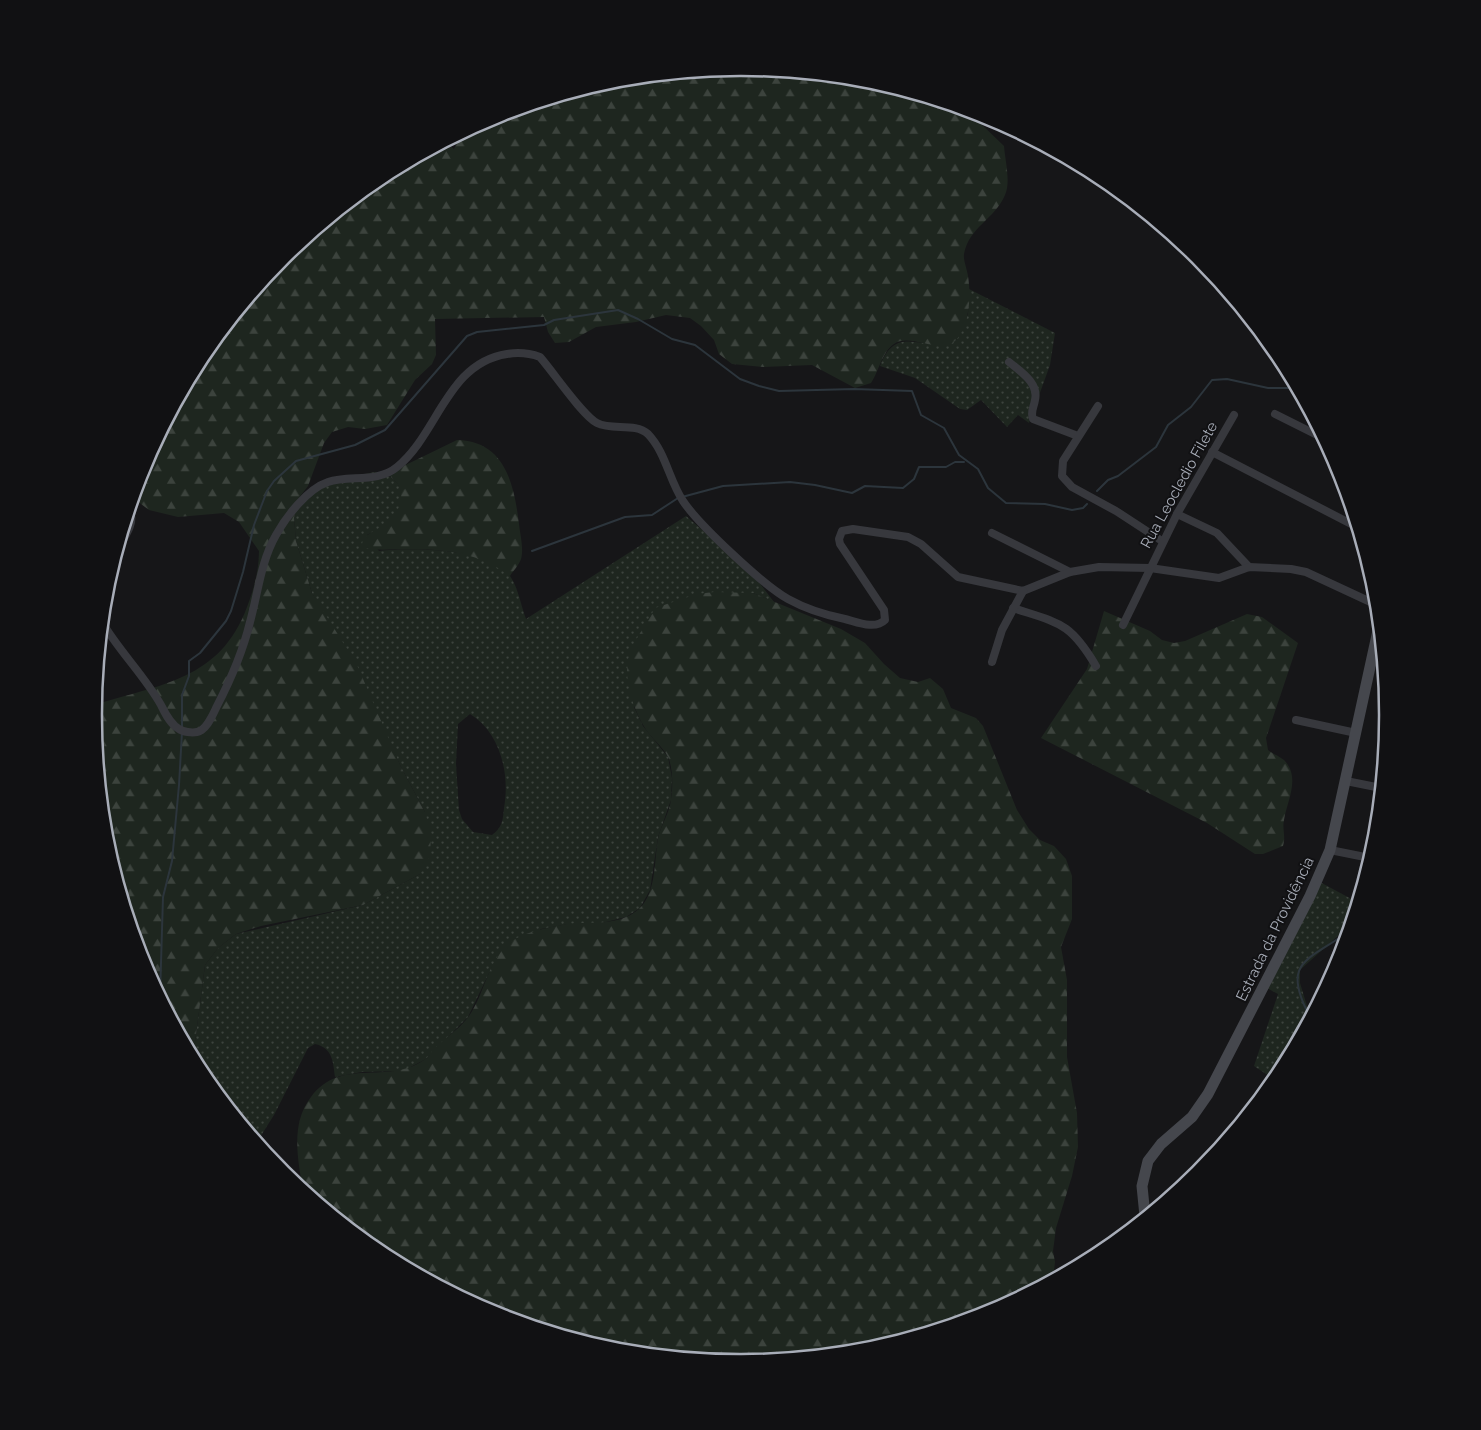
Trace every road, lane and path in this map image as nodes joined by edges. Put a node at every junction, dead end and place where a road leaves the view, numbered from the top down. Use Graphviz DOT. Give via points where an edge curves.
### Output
graph roads {
  1 [pos="1009,362"];
  2 [pos="1098,406"];
  3 [pos="1275,414"];
  4 [pos="1234,416"];
  5 [pos="1314,433"];
  6 [pos="1078,436"];
  7 [pos="1212,452"];
  8 [pos="1176,514"];
  9 [pos="1349,523"];
  10 [pos="992,533"];
  11 [pos="1162,541"];
  12 [pos="1249,567"];
  13 [pos="1150,568"];
  14 [pos="1070,572"];
  15 [pos="1023,591"];
  16 [pos="1369,601"];
  17 [pos="1013,608"];
  18 [pos="1124,625"];
  19 [pos="107,629"];
  20 [pos="1375,644"];
  21 [pos="992,662"];
  22 [pos="1096,666"];
  23 [pos="1296,720"];
  24 [pos="1356,733"];
  25 [pos="1346,782"];
  26 [pos="1375,787"];
  27 [pos="1330,850"];
  28 [pos="1363,857"];
  29 [pos="1144,1209"];
  1 -- 6 [label="street" via="1034,386 1033,419"];
  2 -- 6 [label="street"];
  3 -- 5 [label="street"];
  4 -- 7 [label="street, Rua Leocledio Filete"];
  6 -- 11 [label="street" via="1066,455 1061,472 1067,484 1116,510"];
  7 -- 8 [label="street, Rua Leocledio Filete"];
  7 -- 9 [label="street"];
  8 -- 11 [label="street, Rua Leocledio Filete"];
  8 -- 12 [label="street" via="1217,533"];
  10 -- 14 [label="street"];
  11 -- 13 [label="street, Rua Leocledio Filete"];
  12 -- 13 [label="street" via="1219,578"];
  12 -- 16 [label="street" via="1306,572"];
  13 -- 14 [label="street, Rua Leocledio Filete" via="1099,567"];
  13 -- 18 [label="street, Rua Leocledio Filete"];
  14 -- 15 [label="street, Rua Leocledio Filete"];
  15 -- 17 [label="street"];
  15 -- 19 [label="street" via="963,579 915,540 847,529 840,534 840,544 884,610 885,620 872,625 804,607 775,590 688,508 670,478 659,450 646,433 639,429 596,423 540,357 515,353 495,356 474,368 458,383 407,458 395,469 376,476 327,482 299,503 283,523 267,554 250,624 233,673 203,729 187,732 169,720 154,692"];
  17 -- 21 [label="street"];
  17 -- 22 [label="street" via="1071,631"];
  20 -- 24 [label="street, Estrada da Providência"];
  23 -- 24 [label="street"];
  24 -- 25 [label="street, Estrada da Providência"];
  25 -- 26 [label="street"];
  25 -- 27 [label="street, Estrada da Providência"];
  27 -- 28 [label="street"];
  27 -- 29 [label="street, Estrada da Providência" via="1310,896 1208,1094 1192,1117 1161,1144 1148,1161 1142,1186"];
}
